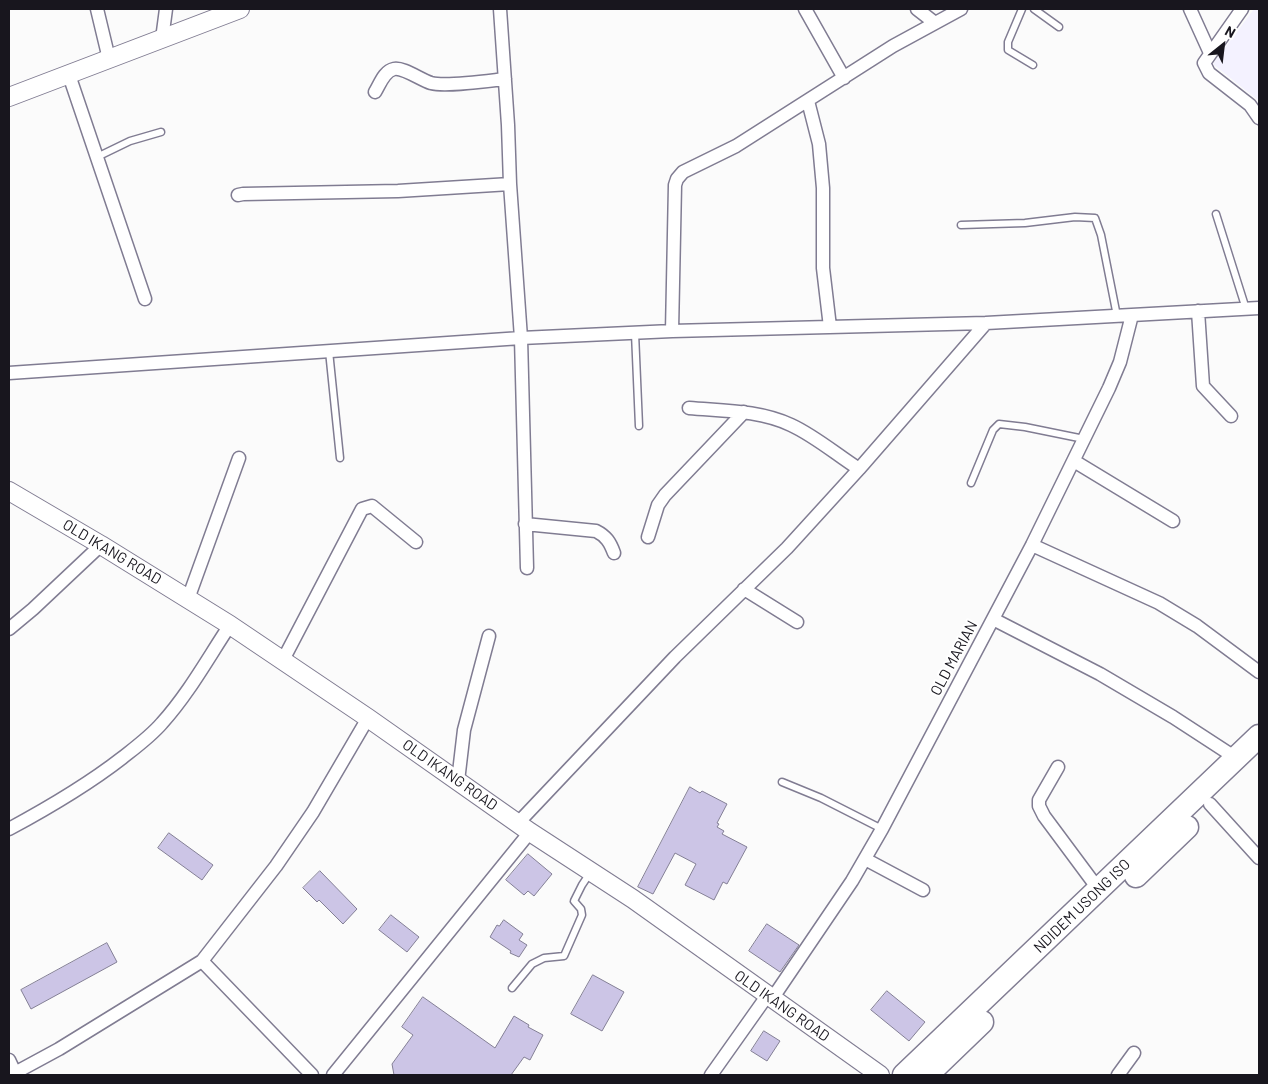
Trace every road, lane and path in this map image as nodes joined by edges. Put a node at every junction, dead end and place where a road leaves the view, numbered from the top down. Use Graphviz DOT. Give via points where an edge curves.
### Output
graph roads {
  1 [pos="97,9"];
  2 [pos="166,9"];
  3 [pos="240,9"];
  4 [pos="500,9"];
  5 [pos="805,9"];
  6 [pos="917,9"];
  7 [pos="961,9"];
  8 [pos="1022,9"];
  9 [pos="1034,9"];
  10 [pos="1190,9"];
  11 [pos="1242,9"];
  12 [pos="935,23"];
  13 [pos="1059,27"];
  14 [pos="162,39"];
  15 [pos="1210,53"];
  16 [pos="109,59"];
  17 [pos="1034,65"];
  18 [pos="69,75"];
  19 [pos="844,78"];
  20 [pos="505,79"];
  21 [pos="375,92"];
  22 [pos="9,98"];
  23 [pos="808,100"];
  24 [pos="1259,118"];
  25 [pos="160,132"];
  26 [pos="97,157"];
  27 [pos="510,184"];
  28 [pos="238,196"];
  29 [pos="1216,214"];
  30 [pos="960,225"];
  31 [pos="145,299"];
  32 [pos="1246,308"];
  33 [pos="1259,308"];
  34 [pos="1198,312"];
  35 [pos="1132,315"];
  36 [pos="1117,316"];
  37 [pos="986,324"];
  38 [pos="830,327"];
  39 [pos="672,331"];
  40 [pos="635,333"];
  41 [pos="521,338"];
  42 [pos="329,351"];
  43 [pos="9,373"];
  44 [pos="689,408"];
  45 [pos="744,412"];
  46 [pos="1231,416"];
  47 [pos="639,426"];
  48 [pos="1084,439"];
  49 [pos="239,458"];
  50 [pos="340,458"];
  51 [pos="1074,461"];
  52 [pos="859,469"];
  53 [pos="971,483"];
  54 [pos="9,491"];
  55 [pos="1173,521"];
  56 [pos="525,524"];
  57 [pos="648,537"];
  58 [pos="416,542"];
  59 [pos="101,545"];
  60 [pos="1032,545"];
  61 [pos="614,553"];
  62 [pos="527,568"];
  63 [pos="744,589"];
  64 [pos="188,599"];
  65 [pos="993,619"];
  66 [pos="797,622"];
  67 [pos="230,625"];
  68 [pos="9,629"];
  69 [pos="489,636"];
  70 [pos="283,660"];
  71 [pos="1259,672"];
  72 [pos="368,718"];
  73 [pos="1259,736"];
  74 [pos="1259,757"];
  75 [pos="1236,758"];
  76 [pos="1058,767"];
  77 [pos="458,782"];
  78 [pos="782,782"];
  79 [pos="1210,804"];
  80 [pos="524,828"];
  81 [pos="882,829"];
  82 [pos="9,830"];
  83 [pos="1259,856"];
  84 [pos="865,859"];
  85 [pos="591,872"];
  86 [pos="923,890"];
  87 [pos="1099,890"];
  88 [pos="202,961"];
  89 [pos="512,988"];
  90 [pos="769,997"];
  91 [pos="1134,1053"];
  92 [pos="9,1060"];
  93 [pos="14,1074"];
  94 [pos="312,1075"];
  95 [pos="333,1075"];
  96 [pos="711,1075"];
  97 [pos="880,1075"];
  98 [pos="904,1075"];
  99 [pos="927,1075"];
  100 [pos="1118,1075"];
  1 -- 16 [label="street"];
  2 -- 14 [label="street"];
  3 -- 14 [label="street"];
  4 -- 20 [label="street"];
  5 -- 19 [label="street"];
  6 -- 12 [label="street"];
  7 -- 12 [label="street"];
  8 -- 17 [label="lane" via="1008,42 1008,50"];
  9 -- 13 [label="lane"];
  10 -- 15 [label="street"];
  11 -- 15 [label="street"];
  12 -- 19 [label="street"];
  14 -- 16 [label="street"];
  15 -- 24 [label="street" via="1204,63 1209,74 1250,105"];
  16 -- 18 [label="street"];
  18 -- 22 [label="street"];
  18 -- 26 [label="street"];
  19 -- 23 [label="street"];
  20 -- 21 [label="street" via="438,84 393,69 386,73"];
  20 -- 27 [label="street"];
  23 -- 38 [label="street" via="819,144 823,268"];
  23 -- 39 [label="street" via="736,146 683,172 677,179"];
  25 -- 26 [label="lane" via="130,141"];
  26 -- 31 [label="street"];
  27 -- 28 [label="street"];
  27 -- 41 [label="street"];
  29 -- 32 [label="lane"];
  30 -- 36 [label="lane" via="1094,218"];
  32 -- 33 [label="street"];
  32 -- 34 [label="street"];
  34 -- 35 [label="street"];
  34 -- 46 [label="street" via="1203,386"];
  35 -- 36 [label="street"];
  35 -- 48 [label="street, OLD MARIAN" via="1120,362"];
  36 -- 37 [label="street"];
  37 -- 38 [label="street"];
  37 -- 52 [label="street"];
  38 -- 39 [label="street"];
  39 -- 40 [label="street"];
  40 -- 41 [label="street"];
  40 -- 47 [label="lane"];
  41 -- 42 [label="street"];
  41 -- 56 [label="street"];
  42 -- 43 [label="street"];
  42 -- 50 [label="lane"];
  44 -- 45 [label="street"];
  45 -- 52 [label="street" via="791,425"];
  45 -- 57 [label="street" via="665,495 658,505"];
  48 -- 51 [label="street, OLD MARIAN"];
  48 -- 53 [label="lane" via="999,424 993,430"];
  49 -- 64 [label="street"];
  51 -- 55 [label="street"];
  51 -- 60 [label="street, OLD MARIAN"];
  52 -- 63 [label="street" via="787,548"];
  54 -- 59 [label="street, OLD IKANG ROAD"];
  56 -- 61 [label="street" via="596,531 610,543"];
  56 -- 62 [label="street"];
  58 -- 70 [label="street" via="372,506 362,509"];
  59 -- 64 [label="street, OLD IKANG ROAD"];
  59 -- 68 [label="street"];
  60 -- 65 [label="street, OLD MARIAN"];
  60 -- 71 [label="street" via="1159,604 1198,626"];
  63 -- 66 [label="street"];
  63 -- 80 [label="street" via="675,657"];
  64 -- 67 [label="street, OLD IKANG ROAD"];
  65 -- 75 [label="street" via="1100,674"];
  65 -- 81 [label="street, OLD MARIAN"];
  67 -- 70 [label="street, OLD IKANG ROAD"];
  67 -- 82 [label="street" via="181,699 140,744 59,802"];
  69 -- 77 [label="street" via="464,730"];
  70 -- 72 [label="street, OLD IKANG ROAD"];
  72 -- 77 [label="street, OLD IKANG ROAD"];
  72 -- 88 [label="street" via="313,812 276,866"];
  73 -- 75 [label="highway, NDIDEM USONG ISO"];
  74 -- 79 [label="highway, NDIDEM USONG ISO"];
  75 -- 87 [label="highway, NDIDEM USONG ISO"];
  76 -- 87 [label="street" via="1039,800 1039,806"];
  77 -- 80 [label="street, OLD IKANG ROAD"];
  78 -- 81 [label="lane"];
  79 -- 83 [label="street"];
  79 -- 99 [label="highway, NDIDEM USONG ISO"];
  80 -- 85 [label="street, OLD IKANG ROAD"];
  80 -- 95 [label="street"];
  81 -- 84 [label="street, OLD MARIAN"];
  84 -- 86 [label="street"];
  84 -- 90 [label="street, OLD MARIAN"];
  85 -- 89 [label="lane" via="574,901 582,915 564,956 544,958 532,964"];
  85 -- 90 [label="street, OLD IKANG ROAD"];
  87 -- 98 [label="highway, NDIDEM USONG ISO"];
  88 -- 93 [label="street"];
  88 -- 94 [label="street"];
  90 -- 96 [label="street, OLD MARIAN"];
  90 -- 97 [label="street, OLD IKANG ROAD"];
  91 -- 100 [label="street"];
  92 -- 93 [label="street"];
}
